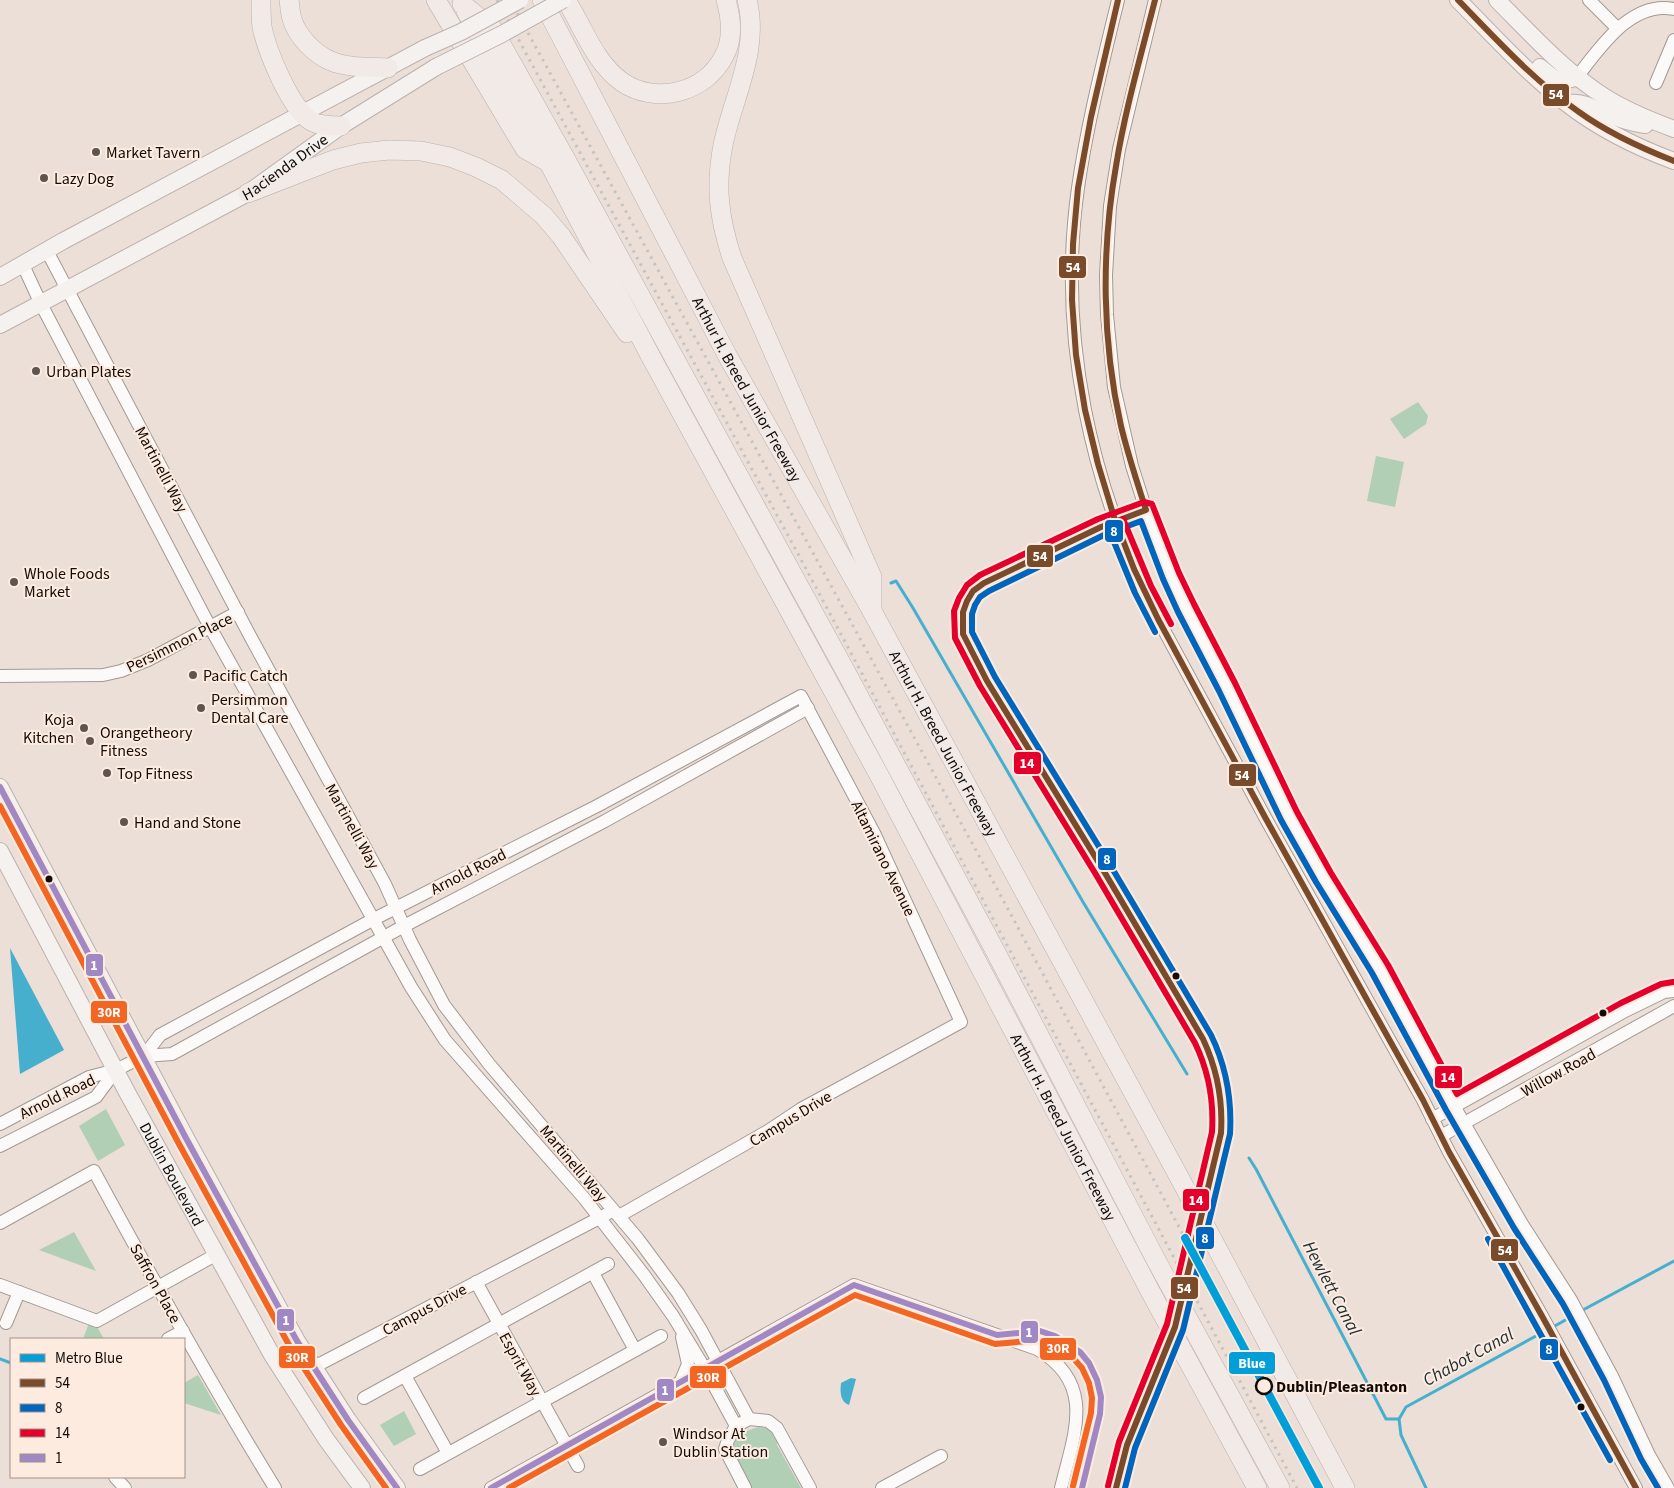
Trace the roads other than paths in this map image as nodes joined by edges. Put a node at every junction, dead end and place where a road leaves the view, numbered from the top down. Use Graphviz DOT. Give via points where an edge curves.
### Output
graph roads {
  1 [pos="261,0"];
  2 [pos="289,0"];
  3 [pos="436,0"];
  4 [pos="520,0"];
  5 [pos="542,0"];
  6 [pos="565,0"];
  7 [pos="726,0"];
  8 [pos="746,0"];
  9 [pos="1118,0"];
  10 [pos="1155,0"];
  11 [pos="1458,0"];
  12 [pos="1497,0"];
  13 [pos="1589,0"];
  14 [pos="461,2"];
  15 [pos="1674,9"];
  16 [pos="1616,27"];
  17 [pos="1490,31"];
  18 [pos="1674,40"];
  19 [pos="388,68"];
  20 [pos="1577,77"];
  21 [pos="1656,82"];
  22 [pos="1566,103"];
  23 [pos="303,112"];
  24 [pos="341,126"];
  25 [pos="1674,130"];
  26 [pos="1674,161"];
  27 [pos="549,163"];
  28 [pos="248,192"];
  29 [pos="47,251"];
  30 [pos="23,265"];
  31 [pos="0,277"];
  32 [pos="68,290"];
  33 [pos="41,304"];
  34 [pos="0,325"];
  35 [pos="650,357"];
  36 [pos="872,611"];
  37 [pos="238,612"];
  38 [pos="210,627"];
  39 [pos="0,676"];
  40 [pos="801,696"];
  41 [pos="808,708"];
  42 [pos="0,787"];
  43 [pos="0,851"];
  44 [pos="396,908"];
  45 [pos="374,919"];
  46 [pos="404,926"];
  47 [pos="383,937"];
  48 [pos="1674,991"];
  49 [pos="1674,1006"];
  50 [pos="961,1022"];
  51 [pos="144,1056"];
  52 [pos="116,1070"];
  53 [pos="1454,1106"];
  54 [pos="1432,1119"];
  55 [pos="1464,1123"];
  56 [pos="0,1124"];
  57 [pos="1441,1136"];
  58 [pos="0,1146"];
  59 [pos="616,1213"];
  60 [pos="600,1217"];
  61 [pos="0,1223"];
  62 [pos="217,1254"];
  63 [pos="608,1264"];
  64 [pos="593,1272"];
  65 [pos="476,1282"];
  66 [pos="0,1285"];
  67 [pos="158,1287"];
  68 [pos="20,1292"];
  69 [pos="657,1293"];
  70 [pos="6,1324"];
  71 [pos="499,1324"];
  72 [pos="183,1331"];
  73 [pos="661,1336"];
  74 [pos="170,1338"];
  75 [pos="635,1350"];
  76 [pos="718,1362"];
  77 [pos="314,1368"];
  78 [pos="705,1369"];
  79 [pos="405,1376"];
  80 [pos="680,1383"];
  81 [pos="364,1398"];
  82 [pos="542,1401"];
  83 [pos="749,1419"];
  84 [pos="736,1426"];
  85 [pos="567,1446"];
  86 [pos="448,1454"];
  87 [pos="941,1456"];
  88 [pos="578,1466"];
  89 [pos="420,1469"];
  90 [pos="116,1478"];
  91 [pos="125,1488"];
  92 [pos="275,1488"];
  93 [pos="362,1488"];
  94 [pos="397,1488"];
  95 [pos="491,1488"];
  96 [pos="745,1488"];
  97 [pos="810,1488"];
  98 [pos="882,1488"];
  99 [pos="1060,1488"];
  100 [pos="1258,1488"];
  101 [pos="1280,1488"];
  102 [pos="1345,1488"];
  103 [pos="1636,1488"];
  104 [pos="1668,1488"];
  1 -- 23 [label="highway" via="262,26 269,52 291,99"];
  2 -- 19 [label="highway" via="292,20 301,37 315,51 331,61"];
  3 -- 27 [label="highway" via="524,149"];
  4 -- 19 [label="main road, Hacienda Drive, bridge"];
  5 -- 36 [label="highway, Arthur H. Breed Junior Freeway" via="727,355"];
  6 -- 7 [label="highway" via="607,68 622,82 656,94 691,88 717,68 730,37"];
  6 -- 24 [label="main road, Hacienda Drive, bridge" via="436,67"];
  8 -- 36 [label="highway" via="751,33 724,144 718,204 732,258 872,577"];
  9 -- 54 [label="street" via="1084,153 1073,252 1073,310 1079,378 1102,483 1126,551 1158,619"];
  10 -- 53 [label="street" via="1119,149 1108,232 1106,275 1110,349 1114,387 1132,466 1171,576 1289,816 1322,877 1380,969"];
  11 -- 17 [label="main road"];
  12 -- 20 [label="main road"];
  13 -- 16 [label="street"];
  14 -- 27 [label="highway, Arthur H. Breed Junior Freeway"];
  14 -- 101 [label="highway" via="492,28 565,158 843,665 1156,1260"];
  15 -- 16 [label="street" via="1665,5 1646,7 1633,12"];
  16 -- 20 [label="street"];
  17 -- 20 [label="main road" via="1508,41 1554,79 1569,81"];
  17 -- 22 [label="main road"];
  18 -- 21 [label="street"];
  19 -- 23 [label="main road, Hacienda Drive"];
  20 -- 25 [label="main road" via="1635,114"];
  22 -- 25 [label="main road" via="1587,104 1638,124"];
  22 -- 26 [label="main road" via="1597,125"];
  23 -- 24 [label="highway" via="311,121"];
  23 -- 29 [label="main road, Hacienda Drive"];
  24 -- 28 [label="main road, Hacienda Drive"];
  27 -- 35 [label="highway, Arthur H. Breed Junior Freeway"];
  28 -- 32 [label="main road, Hacienda Drive"];
  28 -- 35 [label="highway" via="333,160 361,153 421,151 476,167 502,180 544,216 624,330"];
  29 -- 30 [label="main road, Hacienda Drive"];
  29 -- 32 [label="street, Martinelli Way"];
  30 -- 31 [label="main road, Hacienda Drive"];
  30 -- 33 [label="street, Martinelli Way"];
  32 -- 33 [label="main road, Hacienda Drive"];
  32 -- 37 [label="street, Martinelli Way"];
  33 -- 34 [label="main road, Hacienda Drive"];
  33 -- 38 [label="street, Martinelli Way"];
  35 -- 100 [label="highway, Arthur H. Breed Junior Freeway" via="875,767 1149,1289"];
  36 -- 102 [label="highway, Arthur H. Breed Junior Freeway"];
  37 -- 38 [label="street, Persimmon Place"];
  37 -- 44 [label="street, Martinelli Way"];
  38 -- 39 [label="street, Persimmon Place" via="148,660 103,676"];
  38 -- 45 [label="street, Martinelli Way"];
  40 -- 41 [label="street, Altamirano Avenue"];
  40 -- 44 [label="street, Arnold Road" via="597,806"];
  41 -- 46 [label="street, Arnold Road" via="605,821"];
  41 -- 50 [label="street, Altamirano Avenue" via="874,833"];
  42 -- 51 [label="main road, Dublin Boulevard"];
  43 -- 52 [label="main road, Dublin Boulevard"];
  44 -- 45 [label="street, Arnold Road"];
  44 -- 46 [label="street, Martinelli Way"];
  45 -- 47 [label="street, Martinelli Way"];
  45 -- 51 [label="street, Arnold Road" via="160,1035"];
  46 -- 47 [label="street, Arnold Road"];
  46 -- 59 [label="street, Martinelli Way" via="444,1005 489,1064"];
  47 -- 51 [label="street, Arnold Road" via="172,1054"];
  47 -- 60 [label="street, Martinelli Way" via="445,1040"];
  48 -- 53 [label="street, Willow Road" via="1664,992 1625,1012"];
  49 -- 55 [label="street, Willow Road"];
  50 -- 59 [label="street, Campus Drive"];
  51 -- 52 [label="street, Arnold Road"];
  51 -- 77 [label="main road, Dublin Boulevard"];
  52 -- 56 [label="street, Arnold Road" via="89,1078"];
  52 -- 58 [label="street, Arnold Road" via="96,1097"];
  52 -- 62 [label="main road, Dublin Boulevard"];
  53 -- 54 [label="street, Willow Road"];
  53 -- 55 [label="street"];
  54 -- 57 [label="street"];
  55 -- 57 [label="street, Willow Road"];
  55 -- 104 [label="street" via="1522,1224 1572,1300"];
  57 -- 103 [label="street"];
  59 -- 60 [label="street, Campus Drive"];
  59 -- 76 [label="street, Martinelli Way" via="678,1293"];
  60 -- 65 [label="street, Campus Drive"];
  60 -- 69 [label="street, Martinelli Way"];
  61 -- 67 [label="street, Saffron Place" via="94,1170"];
  62 -- 67 [label="street"];
  62 -- 93 [label="main road, Dublin Boulevard" via="272,1355"];
  63 -- 64 [label="street"];
  64 -- 71 [label="street"];
  64 -- 75 [label="street"];
  65 -- 71 [label="street, Esprit Way"];
  65 -- 77 [label="street, Campus Drive"];
  66 -- 68 [label="street"];
  67 -- 68 [label="street" via="97,1321"];
  67 -- 72 [label="street, Saffron Place"];
  68 -- 70 [label="street"];
  69 -- 78 [label="street, Martinelli Way"];
  69 -- 80 [label="street, Martinelli Way" via="683,1338 688,1364"];
  71 -- 79 [label="street"];
  71 -- 82 [label="street, Esprit Way"];
  72 -- 74 [label="street"];
  72 -- 92 [label="street, Saffron Place"];
  73 -- 75 [label="street"];
  75 -- 82 [label="street"];
  76 -- 78 [label="street"];
  76 -- 83 [label="street, Martinelli Way"];
  76 -- 99 [label="street" via="854,1285 1037,1349 1050,1357 1067,1376 1078,1410"];
  77 -- 94 [label="main road, Dublin Boulevard"];
  78 -- 80 [label="street"];
  78 -- 84 [label="street, Martinelli Way"];
  79 -- 81 [label="street"];
  79 -- 86 [label="street"];
  80 -- 85 [label="street"];
  82 -- 85 [label="street, Esprit Way"];
  82 -- 86 [label="street"];
  83 -- 84 [label="street"];
  83 -- 97 [label="street" via="766,1420 777,1428"];
  84 -- 96 [label="street" via="725,1449"];
  85 -- 88 [label="street, Esprit Way"];
  85 -- 95 [label="street"];
  86 -- 89 [label="street"];
  87 -- 98 [label="street"];
  90 -- 91 [label="street"];
}
